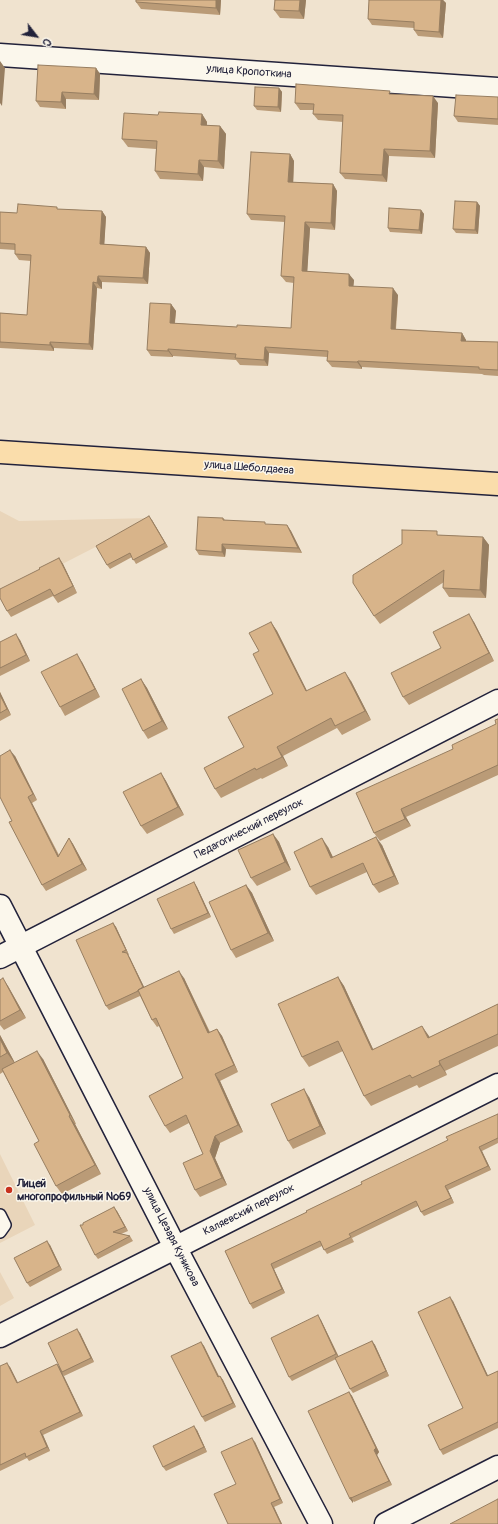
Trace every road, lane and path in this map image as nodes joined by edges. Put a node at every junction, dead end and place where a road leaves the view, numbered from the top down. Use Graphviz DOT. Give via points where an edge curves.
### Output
graph roads {
  1 [pos="0,55"];
  2 [pos="498,89"];
  3 [pos="0,452"];
  4 [pos="498,484"];
  5 [pos="498,701"];
  6 [pos="0,906"];
  7 [pos="21,946"];
  8 [pos="0,957"];
  9 [pos="498,1085"];
  10 [pos="0,1215"];
  11 [pos="0,1232"];
  12 [pos="175,1247"];
  13 [pos="0,1336"];
  14 [pos="498,1467"];
  15 [pos="321,1524"];
  16 [pos="386,1524"];
  1 -- 2 [label="street, улица Кропоткина"];
  3 -- 4 [label="main road, улица Шеболдаева"];
  5 -- 7 [label="street, Педагогический переулок"];
  6 -- 7 [label="street, улица Цезаря Куникова"];
  7 -- 8 [label="street, Педагогический переулок"];
  7 -- 12 [label="street, улица Цезаря Куникова"];
  9 -- 12 [label="street, Каляевский переулок"];
  10 -- 11 [label="lane" via="5,1225"];
  12 -- 13 [label="street, Каляевский переулок"];
  12 -- 15 [label="street, улица Цезаря Куникова"];
  14 -- 16 [label="street"];
}
